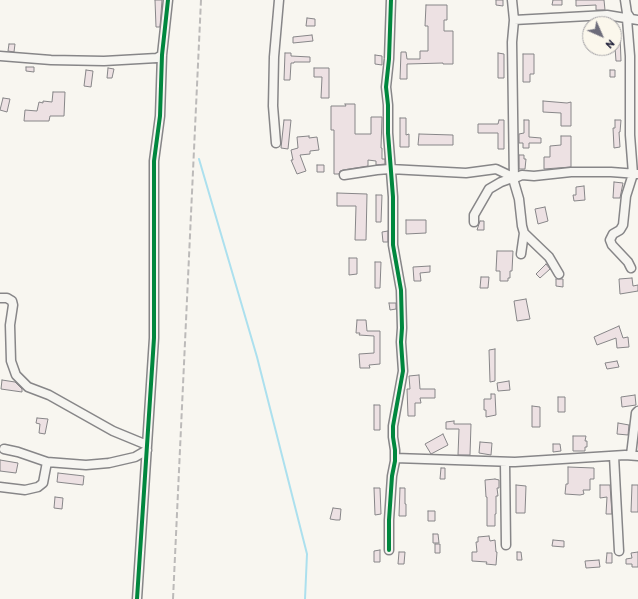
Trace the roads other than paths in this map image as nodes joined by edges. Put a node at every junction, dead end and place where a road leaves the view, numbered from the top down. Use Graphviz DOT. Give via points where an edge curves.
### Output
graph roads {
  1 [pos="168,0"];
  2 [pos="279,0"];
  3 [pos="391,0"];
  4 [pos="512,0"];
  5 [pos="625,0"];
  6 [pos="632,19"];
  7 [pos="514,20"];
  8 [pos="162,55"];
  9 [pos="0,56"];
  10 [pos="276,143"];
  11 [pos="390,169"];
  12 [pos="636,174"];
  13 [pos="344,175"];
  14 [pos="515,177"];
  15 [pos="474,222"];
  16 [pos="524,233"];
  17 [pos="521,254"];
  18 [pos="631,268"];
  19 [pos="559,274"];
  20 [pos="0,298"];
  21 [pos="638,411"];
  22 [pos="147,448"];
  23 [pos="4,449"];
  24 [pos="634,455"];
  25 [pos="614,456"];
  26 [pos="395,458"];
  27 [pos="47,462"];
  28 [pos="505,462"];
  29 [pos="0,487"];
  30 [pos="506,545"];
  31 [pos="389,550"];
  32 [pos="619,551"];
  33 [pos="137,599"];
  1 -- 8 [label="street"];
  2 -- 10 [label="street" via="273,99"];
  3 -- 11 [label="street" via="386,82"];
  4 -- 7 [label="street"];
  5 -- 6 [label="street" via="627,13"];
  6 -- 7 [label="street" via="606,15"];
  6 -- 12 [label="street" via="630,135"];
  7 -- 14 [label="street" via="512,50"];
  8 -- 9 [label="street" via="157,58 104,61"];
  8 -- 22 [label="street" via="160,116 153,181 154,338"];
  11 -- 13 [label="street"];
  11 -- 14 [label="street" via="466,173 496,169"];
  11 -- 26 [label="street" via="392,225 402,300 403,371 393,426"];
  12 -- 14 [label="street" via="570,172 534,176 522,174"];
  12 -- 18 [label="street" via="626,196 623,225 610,240"];
  14 -- 15 [label="street" via="489,189 474,216"];
  14 -- 16 [label="street"];
  16 -- 17 [label="street"];
  16 -- 19 [label="street" via="549,257"];
  20 -- 22 [label="street" via="7,298 13,305 10,325 11,361 16,375 28,386"];
  21 -- 24 [label="street"];
  22 -- 27 [label="street" via="135,457 109,463 86,465"];
  22 -- 33 [label="street"];
  23 -- 27 [label="street"];
  24 -- 25 [label="street"];
  25 -- 28 [label="street"];
  25 -- 32 [label="street"];
  26 -- 28 [label="street"];
  26 -- 31 [label="street"];
  27 -- 29 [label="street" via="43,483 38,487 25,490"];
  28 -- 30 [label="street"];
}
